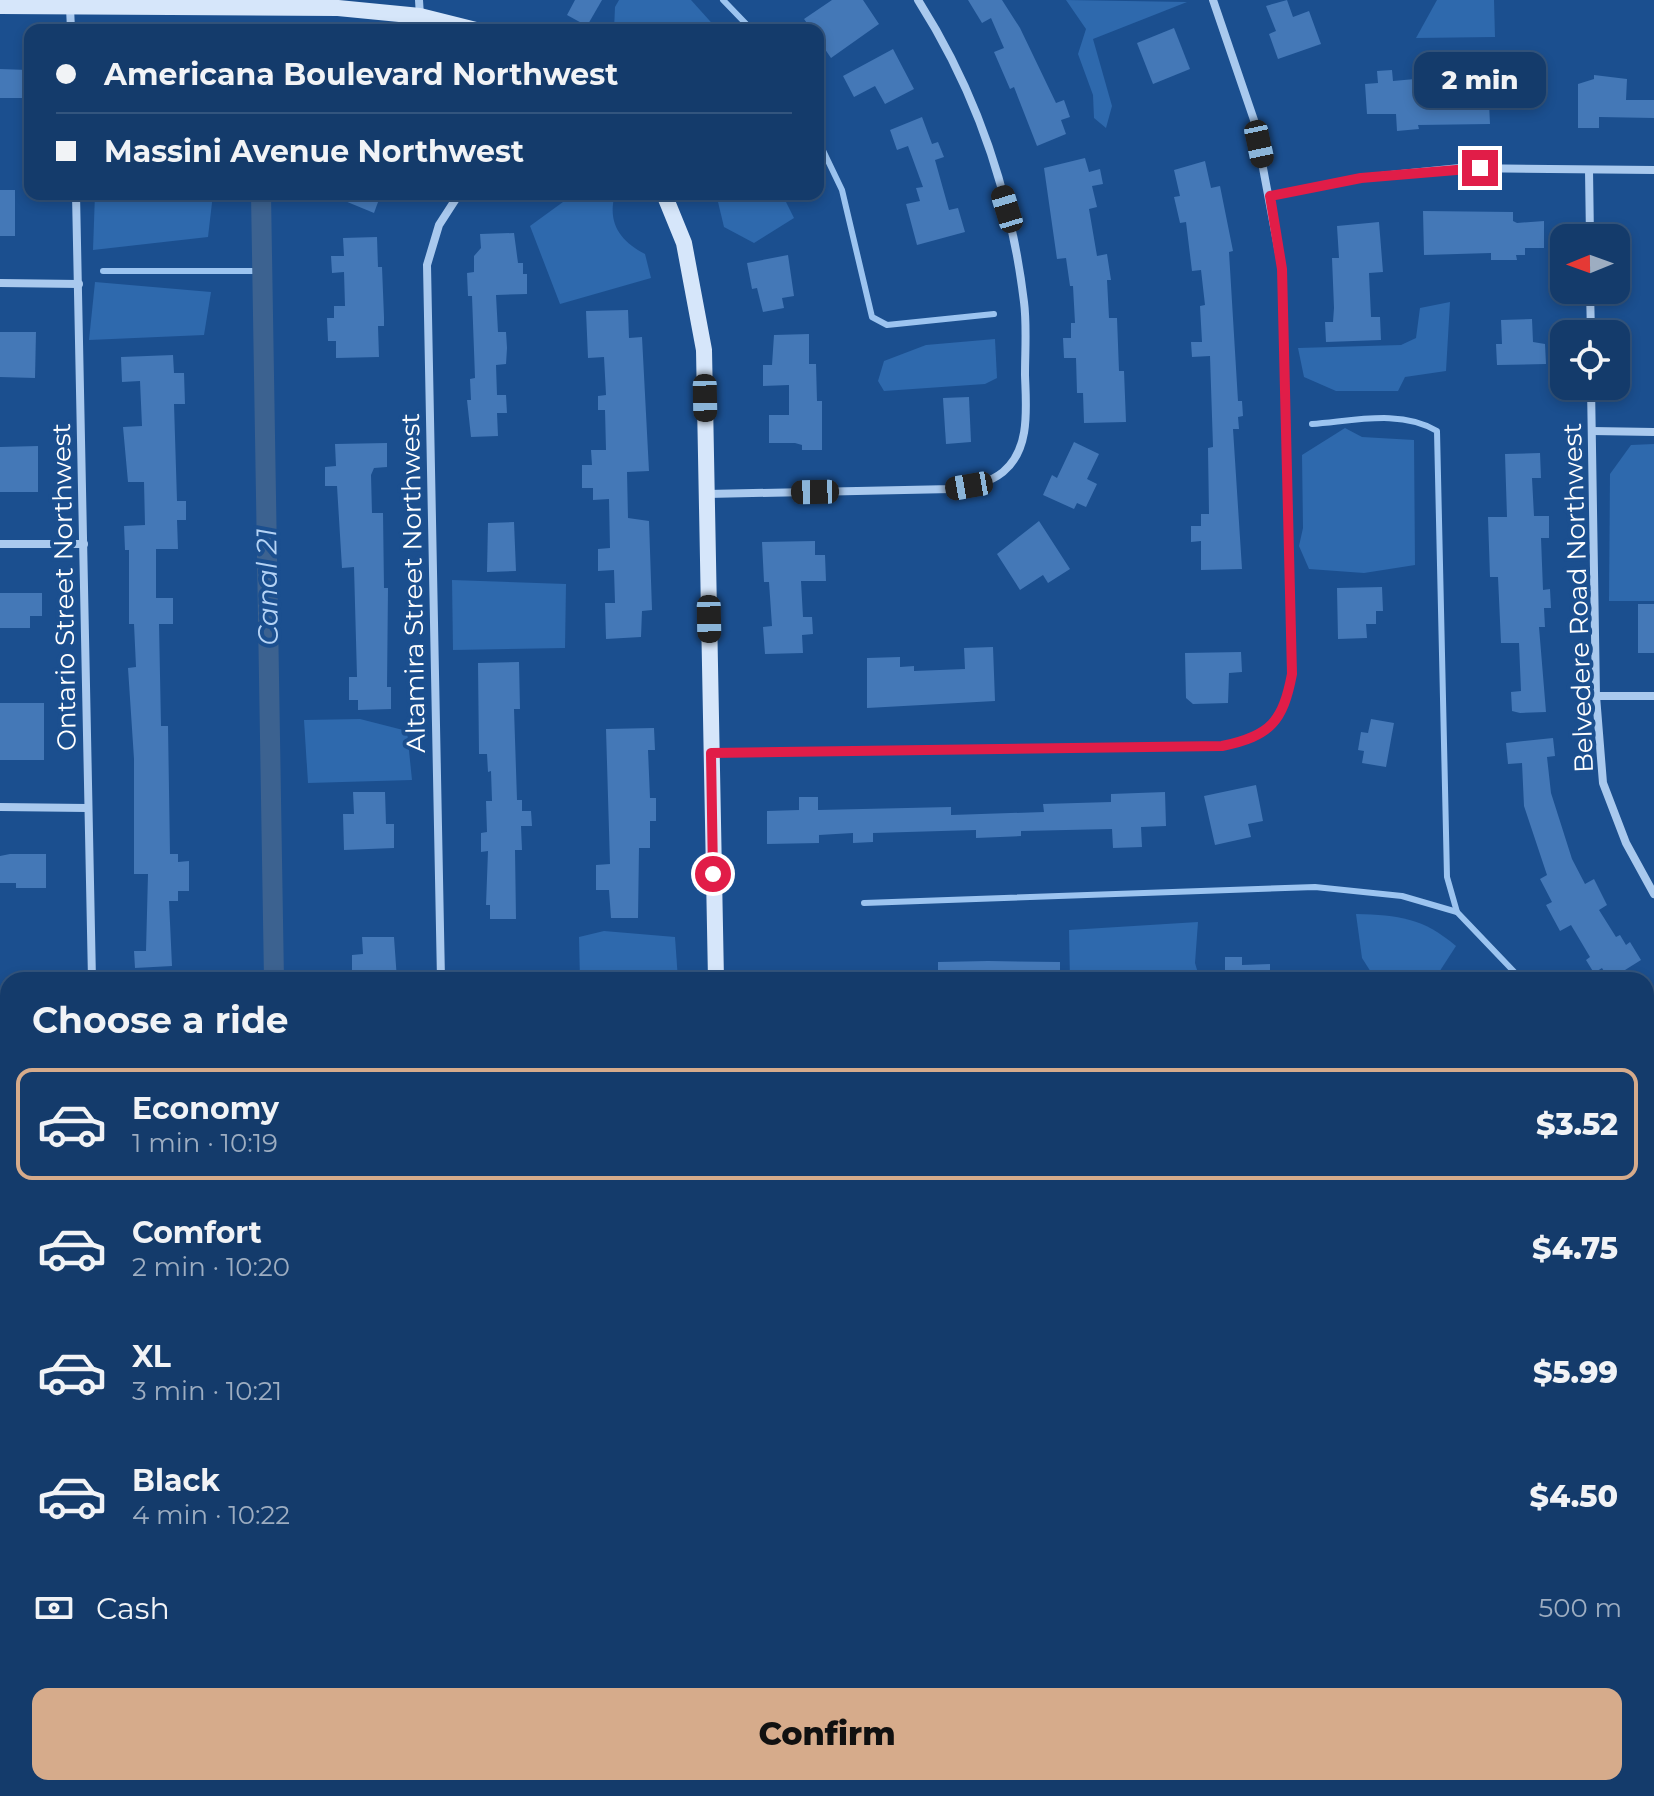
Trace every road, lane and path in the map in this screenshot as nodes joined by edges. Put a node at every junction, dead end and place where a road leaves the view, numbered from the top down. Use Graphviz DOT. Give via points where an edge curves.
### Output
graph roads {
  1 [pos="918,0"];
  2 [pos="1213,0"];
  3 [pos="70,3"];
  4 [pos="0,6"];
  5 [pos="419,8"];
  6 [pos="71,24"];
  7 [pos="460,24"];
  8 [pos="1589,170"];
  9 [pos="1654,170"];
  10 [pos="1270,196"];
  11 [pos="76,200"];
  12 [pos="455,200"];
  13 [pos="666,200"];
  14 [pos="1590,224"];
  15 [pos="0,283"];
  16 [pos="79,284"];
  17 [pos="1591,400"];
  18 [pos="1592,431"];
  19 [pos="1654,432"];
  20 [pos="706,494"];
  21 [pos="0,544"];
  22 [pos="84,544"];
  23 [pos="1596,696"];
  24 [pos="1654,696"];
  25 [pos="711,753"];
  26 [pos="0,807"];
  27 [pos="87,808"];
  28 [pos="1654,894"];
  29 [pos="92,972"];
  30 [pos="441,972"];
  31 [pos="716,972"];
  1 -- 20 [label="street" via="944,41 984,132 1009,215 1024,304 1026,424 1017,455 986,483 952,489"];
  2 -- 10 [label="street" via="1254,120"];
  3 -- 4 [label="street"];
  3 -- 5 [label="street"];
  3 -- 6 [label="street"];
  5 -- 7 [label="street"];
  8 -- 9 [label="street"];
  8 -- 10 [label="street" via="1460,168 1361,178"];
  8 -- 14 [label="street"];
  10 -- 25 [label="street" via="1282,269 1292,674 1286,708 1271,727 1248,741 1222,746"];
  11 -- 16 [label="street, Ontario Street Northwest"];
  12 -- 30 [label="street, Altamira Street Northwest" via="439,225 427,265"];
  13 -- 20 [label="street" via="684,243 704,350"];
  15 -- 16 [label="street"];
  16 -- 22 [label="street, Ontario Street Northwest"];
  17 -- 18 [label="street, Belvedere Road Northwest"];
  18 -- 19 [label="street"];
  18 -- 23 [label="street, Belvedere Road Northwest"];
  20 -- 25 [label="street"];
  21 -- 22 [label="street"];
  22 -- 27 [label="street, Ontario Street Northwest"];
  23 -- 24 [label="street"];
  23 -- 28 [label="street, Belvedere Road Northwest" via="1603,783 1626,843"];
  25 -- 31 [label="street"];
  26 -- 27 [label="street"];
  27 -- 29 [label="street, Ontario Street Northwest"];
}
